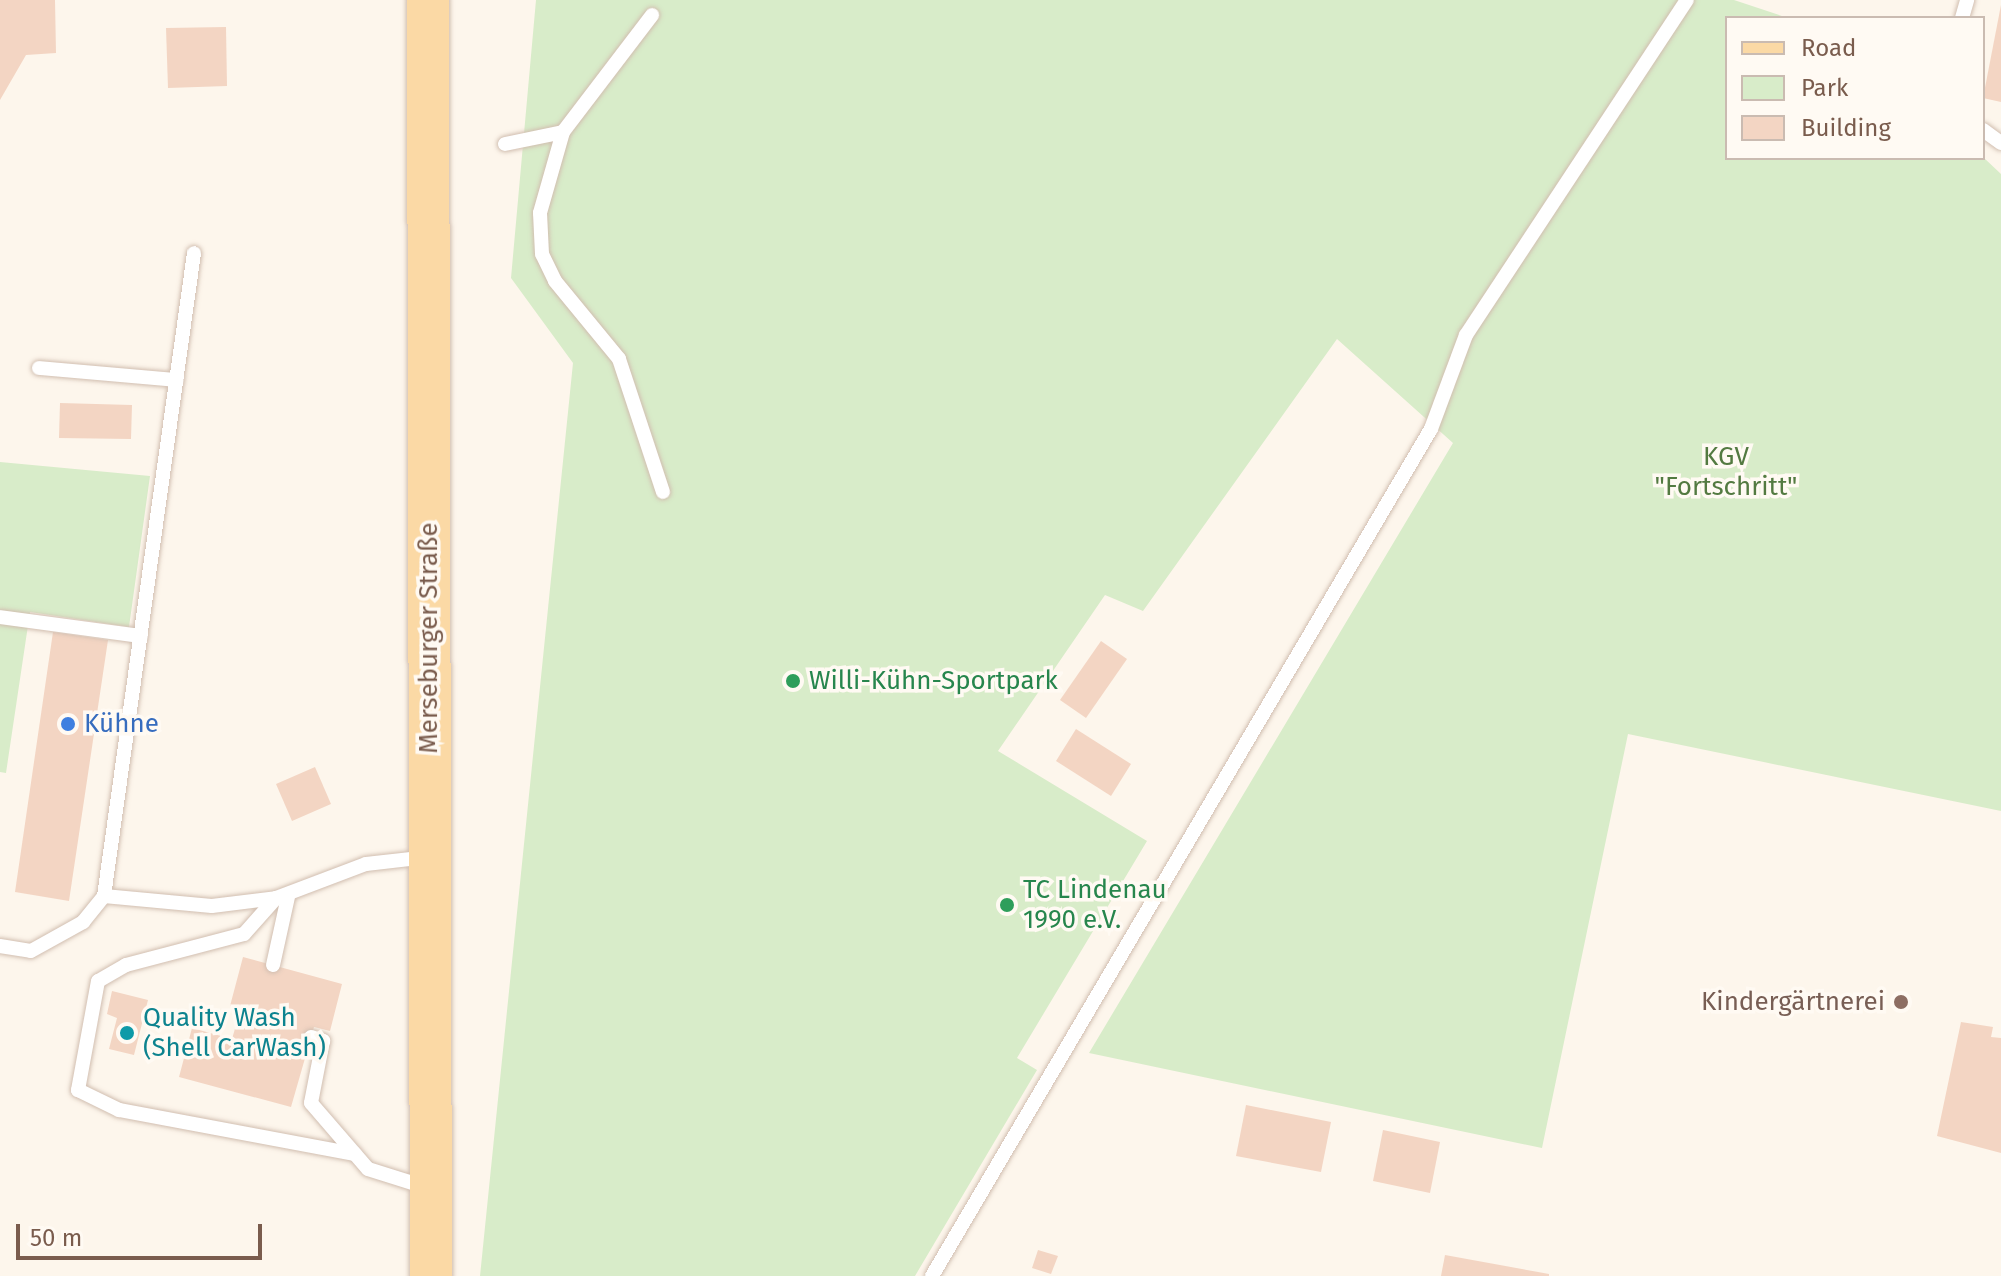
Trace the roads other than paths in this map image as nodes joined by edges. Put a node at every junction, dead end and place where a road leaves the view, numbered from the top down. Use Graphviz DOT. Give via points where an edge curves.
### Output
graph roads {
  1 [pos="428,0"];
  2 [pos="1687,0"];
  3 [pos="652,15"];
  4 [pos="563,132"];
  5 [pos="505,144"];
  6 [pos="194,253"];
  7 [pos="39,368"];
  8 [pos="176,380"];
  9 [pos="663,492"];
  10 [pos="0,617"];
  11 [pos="141,636"];
  12 [pos="428,857"];
  13 [pos="104,896"];
  14 [pos="282,897"];
  15 [pos="0,946"];
  16 [pos="273,965"];
  17 [pos="311,1037"];
  18 [pos="355,1154"];
  19 [pos="430,1188"];
  20 [pos="431,1276"];
  21 [pos="932,1276"];
  1 -- 12 [label="main road, Merseburger Straße"];
  2 -- 21 [label="lane" via="1466,335 1431,429"];
  3 -- 4 [label="lane"];
  4 -- 5 [label="lane"];
  4 -- 9 [label="lane" via="540,213 542,254 555,281 619,359"];
  6 -- 8 [label="lane"];
  7 -- 8 [label="lane"];
  8 -- 11 [label="lane"];
  10 -- 11 [label="lane"];
  11 -- 13 [label="lane"];
  12 -- 14 [label="lane" via="366,864"];
  12 -- 19 [label="main road, Merseburger Straße"];
  13 -- 14 [label="lane" via="171,905"];
  13 -- 15 [label="lane" via="83,922 31,951"];
  14 -- 16 [label="lane"];
  14 -- 18 [label="lane" via="244,934 126,965 98,981 78,1090 149,1116"];
  17 -- 18 [label="lane" via="323,1041 311,1103"];
  18 -- 19 [label="lane" via="368,1169"];
  19 -- 20 [label="main road, Merseburger Straße"];
}
